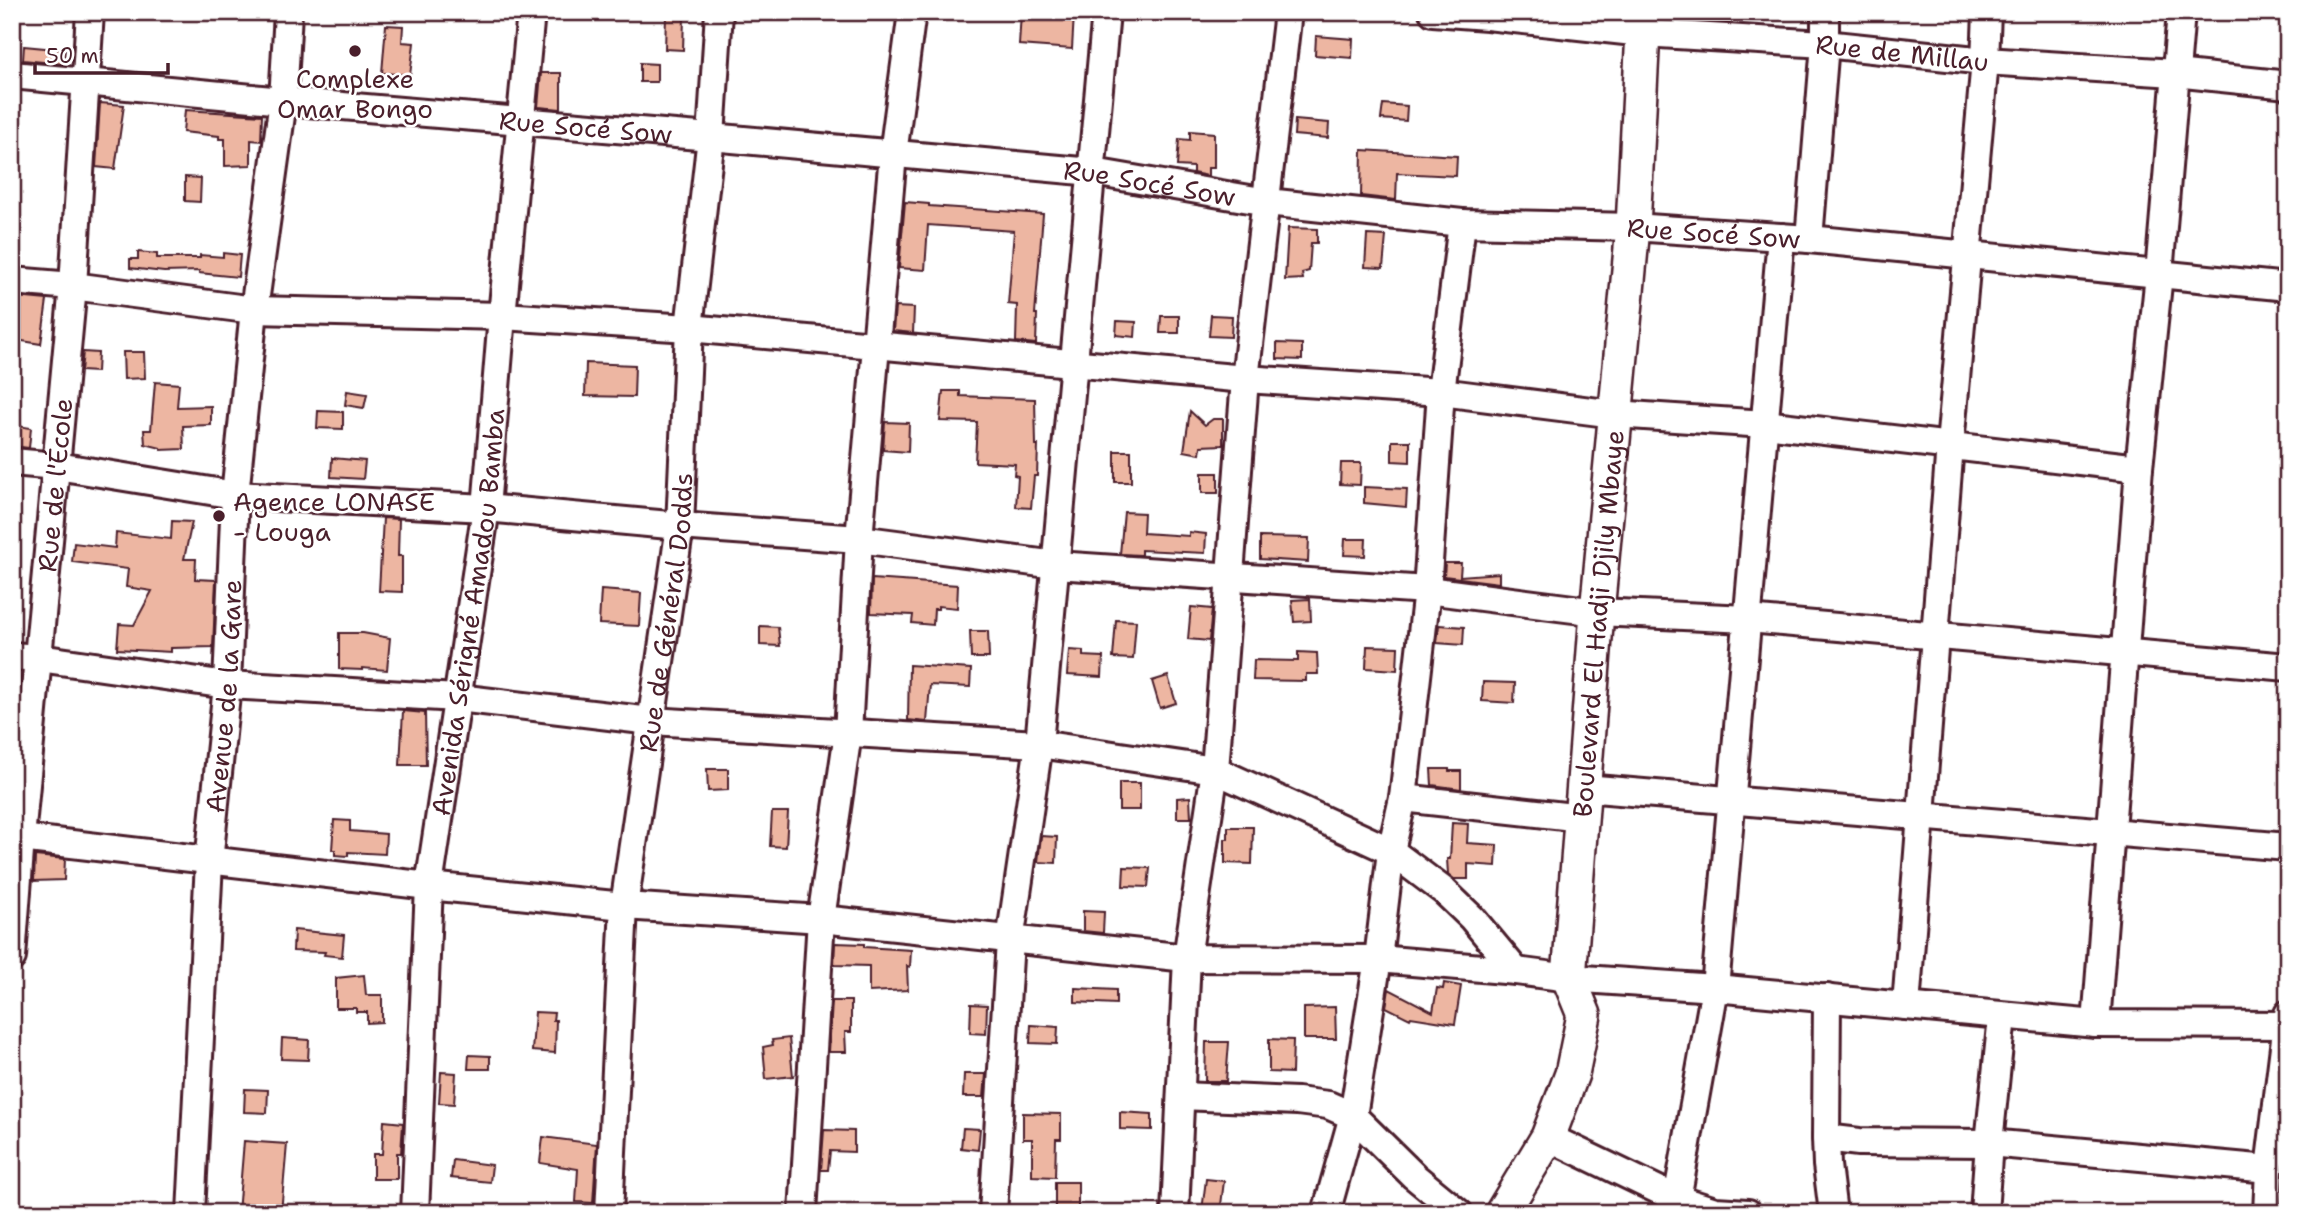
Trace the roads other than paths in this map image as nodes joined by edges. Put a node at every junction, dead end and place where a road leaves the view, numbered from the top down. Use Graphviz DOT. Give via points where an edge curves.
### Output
graph roads {
  1 [pos="90,12"];
  2 [pos="288,12"];
  3 [pos="531,12"];
  4 [pos="719,12"];
  5 [pos="912,12"];
  6 [pos="1106,12"];
  7 [pos="1288,12"];
  8 [pos="1433,12"];
  9 [pos="1825,12"];
  10 [pos="1987,12"];
  11 [pos="2181,12"];
  12 [pos="1488,14"];
  13 [pos="1644,23"];
  14 [pos="1825,44"];
  15 [pos="1984,61"];
  16 [pos="2175,73"];
  17 [pos="12,75"];
  18 [pos="85,82"];
  19 [pos="2288,85"];
  20 [pos="283,101"];
  21 [pos="520,121"];
  22 [pos="711,137"];
  23 [pos="893,154"];
  24 [pos="1093,172"];
  25 [pos="1267,202"];
  26 [pos="1462,223"];
  27 [pos="1633,227"];
  28 [pos="1781,237"];
  29 [pos="1809,239"];
  30 [pos="1967,254"];
  31 [pos="2159,274"];
  32 [pos="12,281"];
  33 [pos="73,286"];
  34 [pos="2288,287"];
  35 [pos="254,310"];
  36 [pos="502,316"];
  37 [pos="689,328"];
  38 [pos="876,344"];
  39 [pos="1075,364"];
  40 [pos="1245,379"];
  41 [pos="1441,392"];
  42 [pos="1615,414"];
  43 [pos="1765,424"];
  44 [pos="1950,445"];
  45 [pos="12,462"];
  46 [pos="57,466"];
  47 [pos="2139,468"];
  48 [pos="235,495"];
  49 [pos="486,508"];
  50 [pos="680,526"];
  51 [pos="859,539"];
  52 [pos="1056,565"];
  53 [pos="1230,576"];
  54 [pos="1427,590"];
  55 [pos="1597,612"];
  56 [pos="1748,619"];
  57 [pos="1935,636"];
  58 [pos="2123,652"];
  59 [pos="12,656"];
  60 [pos="39,657"];
  61 [pos="2288,667"];
  62 [pos="227,685"];
  63 [pos="458,698"];
  64 [pos="651,721"];
  65 [pos="848,733"];
  66 [pos="1039,744"];
  67 [pos="1216,770"];
  68 [pos="1403,797"];
  69 [pos="1733,800"];
  70 [pos="1583,803"];
  71 [pos="1920,816"];
  72 [pos="2111,832"];
  73 [pos="17,838"];
  74 [pos="2288,848"];
  75 [pos="1391,851"];
  76 [pos="209,862"];
  77 [pos="429,886"];
  78 [pos="624,906"];
  79 [pos="821,919"];
  80 [pos="1010,941"];
  81 [pos="12,957"];
  82 [pos="1187,958"];
  83 [pos="1378,959"];
  84 [pos="1516,971"];
  85 [pos="1569,978"];
  86 [pos="1715,988"];
  87 [pos="1827,998"];
  88 [pos="1906,1006"];
  89 [pos="2002,1016"];
  90 [pos="2287,1020"];
  91 [pos="2096,1024"];
  92 [pos="1181,1096"];
  93 [pos="1353,1116"];
  94 [pos="1548,1138"];
  95 [pos="1826,1138"];
  96 [pos="1989,1143"];
  97 [pos="2269,1169"];
  98 [pos="1677,1199"];
  99 [pos="191,1213"];
  100 [pos="415,1213"];
  101 [pos="608,1213"];
  102 [pos="803,1213"];
  103 [pos="993,1213"];
  104 [pos="1175,1213"];
  105 [pos="1326,1213"];
  106 [pos="1459,1213"];
  107 [pos="1502,1213"];
  108 [pos="1748,1213"];
  109 [pos="1833,1213"];
  110 [pos="1984,1213"];
  111 [pos="2267,1213"];
  1 -- 18 [label="street, Rue de l'École"];
  2 -- 20 [label="street, Avenue de la Gare"];
  3 -- 21 [label="street, Avenida Sérigné Amadou Bamba"];
  4 -- 22 [label="street, Rue de Général Dodds"];
  5 -- 23 [label="street"];
  6 -- 24 [label="street"];
  7 -- 25 [label="street"];
  8 -- 12 [label="street, Rue de Millau"];
  9 -- 14 [label="street"];
  10 -- 15 [label="street"];
  11 -- 16 [label="street"];
  12 -- 13 [label="street, Rue de Millau"];
  13 -- 14 [label="street, Rue de Millau"];
  13 -- 27 [label="main road, Boulevard El Hadji Djily Mbaye"];
  14 -- 15 [label="street, Rue de Millau"];
  14 -- 29 [label="street"];
  15 -- 16 [label="street, Rue de Millau"];
  15 -- 30 [label="street"];
  16 -- 19 [label="street, Rue de Millau"];
  16 -- 31 [label="street"];
  17 -- 18 [label="street, Rue Socé Sow"];
  18 -- 20 [label="street, Rue Socé Sow"];
  18 -- 33 [label="street, Rue de l'École"];
  20 -- 21 [label="street, Rue Socé Sow"];
  20 -- 35 [label="street, Avenue de la Gare"];
  21 -- 22 [label="street, Rue Socé Sow"];
  21 -- 36 [label="street, Avenida Sérigné Amadou Bamba"];
  22 -- 23 [label="street, Rue Socé Sow"];
  22 -- 37 [label="street, Rue de Général Dodds"];
  23 -- 24 [label="street, Rue Socé Sow"];
  23 -- 38 [label="street"];
  24 -- 25 [label="street, Rue Socé Sow"];
  24 -- 39 [label="street"];
  25 -- 26 [label="street, Rue Socé Sow"];
  25 -- 40 [label="street"];
  26 -- 27 [label="street, Rue Socé Sow"];
  26 -- 41 [label="street"];
  27 -- 28 [label="street, Rue Socé Sow"];
  27 -- 42 [label="main road, Boulevard El Hadji Djily Mbaye"];
  28 -- 29 [label="street, Rue Socé Sow"];
  28 -- 43 [label="street"];
  29 -- 30 [label="street, Rue Socé Sow"];
  30 -- 31 [label="street, Rue Socé Sow"];
  30 -- 44 [label="street"];
  31 -- 34 [label="street, Rue Socé Sow"];
  31 -- 47 [label="street"];
  32 -- 33 [label="street"];
  33 -- 35 [label="street"];
  33 -- 46 [label="street, Rue de l'École"];
  35 -- 36 [label="street"];
  35 -- 48 [label="street, Avenue de la Gare"];
  36 -- 37 [label="street"];
  36 -- 49 [label="street, Avenida Sérigné Amadou Bamba"];
  37 -- 38 [label="street"];
  37 -- 50 [label="street, Rue de Général Dodds"];
  38 -- 39 [label="street"];
  38 -- 51 [label="street"];
  39 -- 40 [label="street"];
  39 -- 52 [label="street"];
  40 -- 41 [label="street"];
  40 -- 53 [label="street"];
  41 -- 42 [label="street"];
  41 -- 54 [label="street"];
  42 -- 43 [label="street"];
  42 -- 55 [label="main road, Boulevard El Hadji Djily Mbaye"];
  43 -- 44 [label="street"];
  43 -- 56 [label="street"];
  44 -- 47 [label="street"];
  44 -- 57 [label="street"];
  45 -- 46 [label="street"];
  46 -- 48 [label="street"];
  46 -- 60 [label="street, Rue de l'École"];
  47 -- 58 [label="street"];
  48 -- 49 [label="street"];
  48 -- 62 [label="street, Avenue de la Gare"];
  49 -- 50 [label="street"];
  49 -- 63 [label="street, Avenida Sérigné Amadou Bamba"];
  50 -- 51 [label="street"];
  50 -- 64 [label="street, Rue de Général Dodds"];
  51 -- 52 [label="street"];
  51 -- 65 [label="street"];
  52 -- 53 [label="street"];
  52 -- 66 [label="street"];
  53 -- 54 [label="street"];
  53 -- 67 [label="street"];
  54 -- 55 [label="street"];
  54 -- 68 [label="street"];
  55 -- 56 [label="street"];
  55 -- 70 [label="main road, Boulevard El Hadji Djily Mbaye"];
  56 -- 57 [label="street"];
  56 -- 69 [label="street"];
  57 -- 58 [label="street"];
  57 -- 71 [label="street"];
  58 -- 61 [label="street"];
  58 -- 72 [label="street"];
  59 -- 60 [label="street"];
  60 -- 62 [label="street"];
  60 -- 73 [label="street, Rue de l'École"];
  62 -- 63 [label="street"];
  62 -- 76 [label="street, Avenue de la Gare"];
  63 -- 64 [label="street"];
  63 -- 77 [label="street, Avenida Sérigné Amadou Bamba"];
  64 -- 65 [label="street"];
  64 -- 78 [label="street, Rue de Général Dodds"];
  65 -- 66 [label="street"];
  65 -- 79 [label="street"];
  66 -- 67 [label="street"];
  66 -- 80 [label="street"];
  67 -- 75 [label="street"];
  67 -- 82 [label="street"];
  68 -- 70 [label="street"];
  68 -- 75 [label="street"];
  69 -- 70 [label="street"];
  69 -- 71 [label="street"];
  69 -- 86 [label="street"];
  70 -- 85 [label="main road, Boulevard El Hadji Djily Mbaye"];
  71 -- 72 [label="street"];
  71 -- 88 [label="street"];
  72 -- 74 [label="street"];
  72 -- 91 [label="street"];
  73 -- 76 [label="street"];
  73 -- 81 [label="street, Rue de l'École"];
  75 -- 83 [label="street"];
  75 -- 84 [label="street" via="1444,891"];
  76 -- 77 [label="street"];
  76 -- 99 [label="street, Avenue de la Gare"];
  77 -- 78 [label="street"];
  77 -- 100 [label="street, Avenida Sérigné Amadou Bamba"];
  78 -- 79 [label="street"];
  78 -- 101 [label="street, Rue de Général Dodds"];
  79 -- 80 [label="street"];
  79 -- 102 [label="street"];
  80 -- 82 [label="street"];
  80 -- 103 [label="street"];
  82 -- 83 [label="street"];
  82 -- 92 [label="street"];
  83 -- 84 [label="street"];
  83 -- 93 [label="street"];
  84 -- 85 [label="street"];
  85 -- 86 [label="street"];
  85 -- 94 [label="main road, Boulevard El Hadji Djily Mbaye" via="1584,1015 1572,1074"];
  86 -- 87 [label="street"];
  86 -- 98 [label="street"];
  87 -- 88 [label="street"];
  87 -- 95 [label="street"];
  88 -- 89 [label="street"];
  89 -- 91 [label="street"];
  89 -- 96 [label="street"];
  90 -- 91 [label="street"];
  90 -- 97 [label="street"];
  92 -- 93 [label="street" via="1297,1101 1328,1105"];
  92 -- 104 [label="street"];
  93 -- 105 [label="street"];
  93 -- 106 [label="street"];
  94 -- 98 [label="street"];
  94 -- 107 [label="main road, Boulevard El Hadji Djily Mbaye"];
  95 -- 96 [label="street"];
  95 -- 109 [label="street"];
  96 -- 97 [label="street"];
  96 -- 110 [label="street"];
  97 -- 111 [label="street"];
  98 -- 108 [label="street" via="1714,1211"];
}
